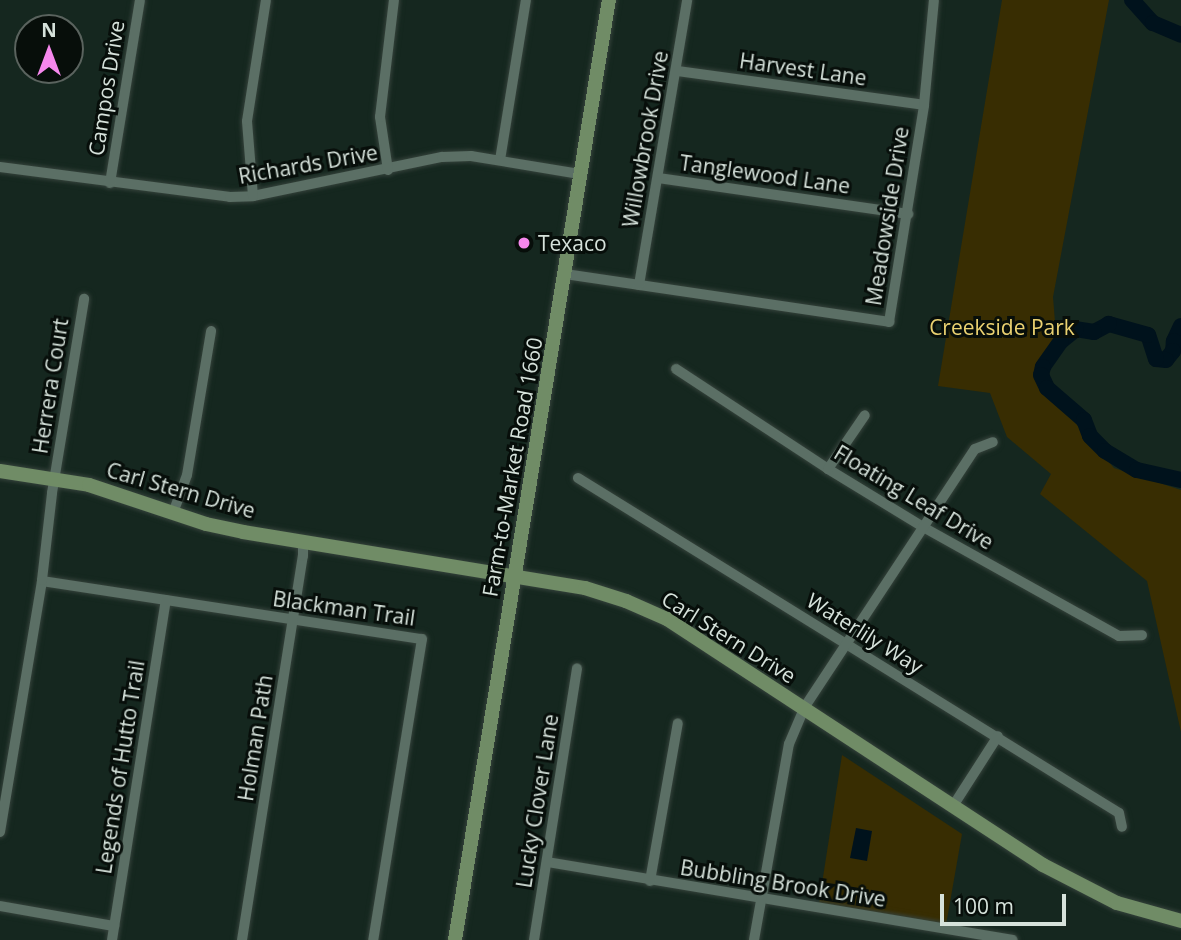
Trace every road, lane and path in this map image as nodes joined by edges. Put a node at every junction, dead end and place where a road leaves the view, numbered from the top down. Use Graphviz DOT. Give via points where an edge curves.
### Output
graph roads {
  1 [pos="139,0"];
  2 [pos="266,0"];
  3 [pos="394,0"];
  4 [pos="526,0"];
  5 [pos="609,0"];
  6 [pos="687,0"];
  7 [pos="934,0"];
  8 [pos="677,71"];
  9 [pos="924,105"];
  10 [pos="500,160"];
  11 [pos="0,167"];
  12 [pos="388,170"];
  13 [pos="580,174"];
  14 [pos="658,177"];
  15 [pos="110,183"];
  16 [pos="253,196"];
  17 [pos="908,214"];
  18 [pos="565,274"];
  19 [pos="639,285"];
  20 [pos="84,299"];
  21 [pos="211,331"];
  22 [pos="676,369"];
  23 [pos="864,415"];
  24 [pos="993,442"];
  25 [pos="828,469"];
  26 [pos="0,471"];
  27 [pos="578,478"];
  28 [pos="54,480"];
  29 [pos="173,513"];
  30 [pos="923,527"];
  31 [pos="303,541"];
  32 [pos="514,577"];
  33 [pos="42,581"];
  34 [pos="166,600"];
  35 [pos="293,621"];
  36 [pos="1142,635"];
  37 [pos="846,644"];
  38 [pos="578,668"];
  39 [pos="804,708"];
  40 [pos="678,723"];
  41 [pos="998,736"];
  42 [pos="953,806"];
  43 [pos="1122,827"];
  44 [pos="0,832"];
  45 [pos="547,862"];
  46 [pos="650,881"];
  47 [pos="761,899"];
  48 [pos="0,906"];
  49 [pos="1181,921"];
  50 [pos="114,926"];
  51 [pos="955,936"];
  52 [pos="112,940"];
  53 [pos="242,940"];
  54 [pos="373,940"];
  55 [pos="454,940"];
  56 [pos="534,940"];
  57 [pos="754,940"];
  58 [pos="1013,940"];
  1 -- 15 [label="street, Campos Drive"];
  2 -- 16 [label="street" via="247,121"];
  3 -- 12 [label="street" via="380,117"];
  4 -- 10 [label="street"];
  5 -- 13 [label="street, Farm-to-Market Road 1660"];
  6 -- 8 [label="street, Willowbrook Drive"];
  7 -- 9 [label="street, Meadowside Drive"];
  8 -- 9 [label="street, Harvest Lane"];
  8 -- 14 [label="street, Willowbrook Drive"];
  9 -- 17 [label="street, Meadowside Drive"];
  10 -- 12 [label="street, Richards Drive" via="442,157"];
  10 -- 13 [label="street, Richards Drive"];
  11 -- 15 [label="street, Richards Drive"];
  12 -- 16 [label="street, Richards Drive"];
  13 -- 18 [label="street, Farm-to-Market Road 1660"];
  14 -- 17 [label="street, Tanglewood Lane"];
  14 -- 19 [label="street, Willowbrook Drive"];
  15 -- 16 [label="street, Richards Drive"];
  17 -- 19 [label="street, Meadowside Drive" via="889,322"];
  18 -- 19 [label="street, Meadowside Drive"];
  18 -- 32 [label="street, Farm-to-Market Road 1660"];
  20 -- 28 [label="street, Herrera Court"];
  21 -- 29 [label="street" via="187,475"];
  22 -- 25 [label="street, Floating Leaf Drive"];
  23 -- 25 [label="street"];
  24 -- 30 [label="street" via="975,449"];
  25 -- 30 [label="street, Floating Leaf Drive"];
  26 -- 28 [label="street, Carl Stern Drive"];
  27 -- 37 [label="street, Waterlily Way"];
  28 -- 29 [label="street, Carl Stern Drive" via="122,494"];
  28 -- 33 [label="street, Herrera Court"];
  29 -- 31 [label="street, Carl Stern Drive" via="243,532"];
  30 -- 36 [label="street, Floating Leaf Drive" via="1119,636"];
  30 -- 37 [label="street"];
  31 -- 32 [label="street, Carl Stern Drive"];
  31 -- 35 [label="street, Holman Path"];
  32 -- 39 [label="street, Carl Stern Drive" via="585,588 667,619"];
  32 -- 55 [label="street, Farm-to-Market Road 1660"];
  33 -- 34 [label="street, Blackman Trail"];
  33 -- 44 [label="street, Herrera Court"];
  34 -- 35 [label="street, Blackman Trail"];
  34 -- 50 [label="street, Legends of Hutto Trail"];
  35 -- 53 [label="street, Holman Path"];
  35 -- 54 [label="street, Blackman Trail" via="422,639"];
  37 -- 39 [label="street"];
  37 -- 41 [label="street, Waterlily Way"];
  38 -- 45 [label="street, Lucky Clover Lane"];
  39 -- 42 [label="street, Carl Stern Drive"];
  39 -- 47 [label="street" via="789,744"];
  40 -- 46 [label="street"];
  41 -- 42 [label="street"];
  41 -- 43 [label="street, Waterlily Way" via="1119,813"];
  42 -- 49 [label="street, Carl Stern Drive" via="1086,889"];
  45 -- 46 [label="street, Bubbling Brook Drive"];
  45 -- 56 [label="street, Lucky Clover Lane"];
  46 -- 47 [label="street, Bubbling Brook Drive"];
  47 -- 51 [label="street, Bubbling Brook Drive"];
  47 -- 57 [label="street"];
  48 -- 50 [label="street"];
  50 -- 52 [label="street, Legends of Hutto Trail"];
  51 -- 58 [label="street, Bubbling Brook Drive"];
}
